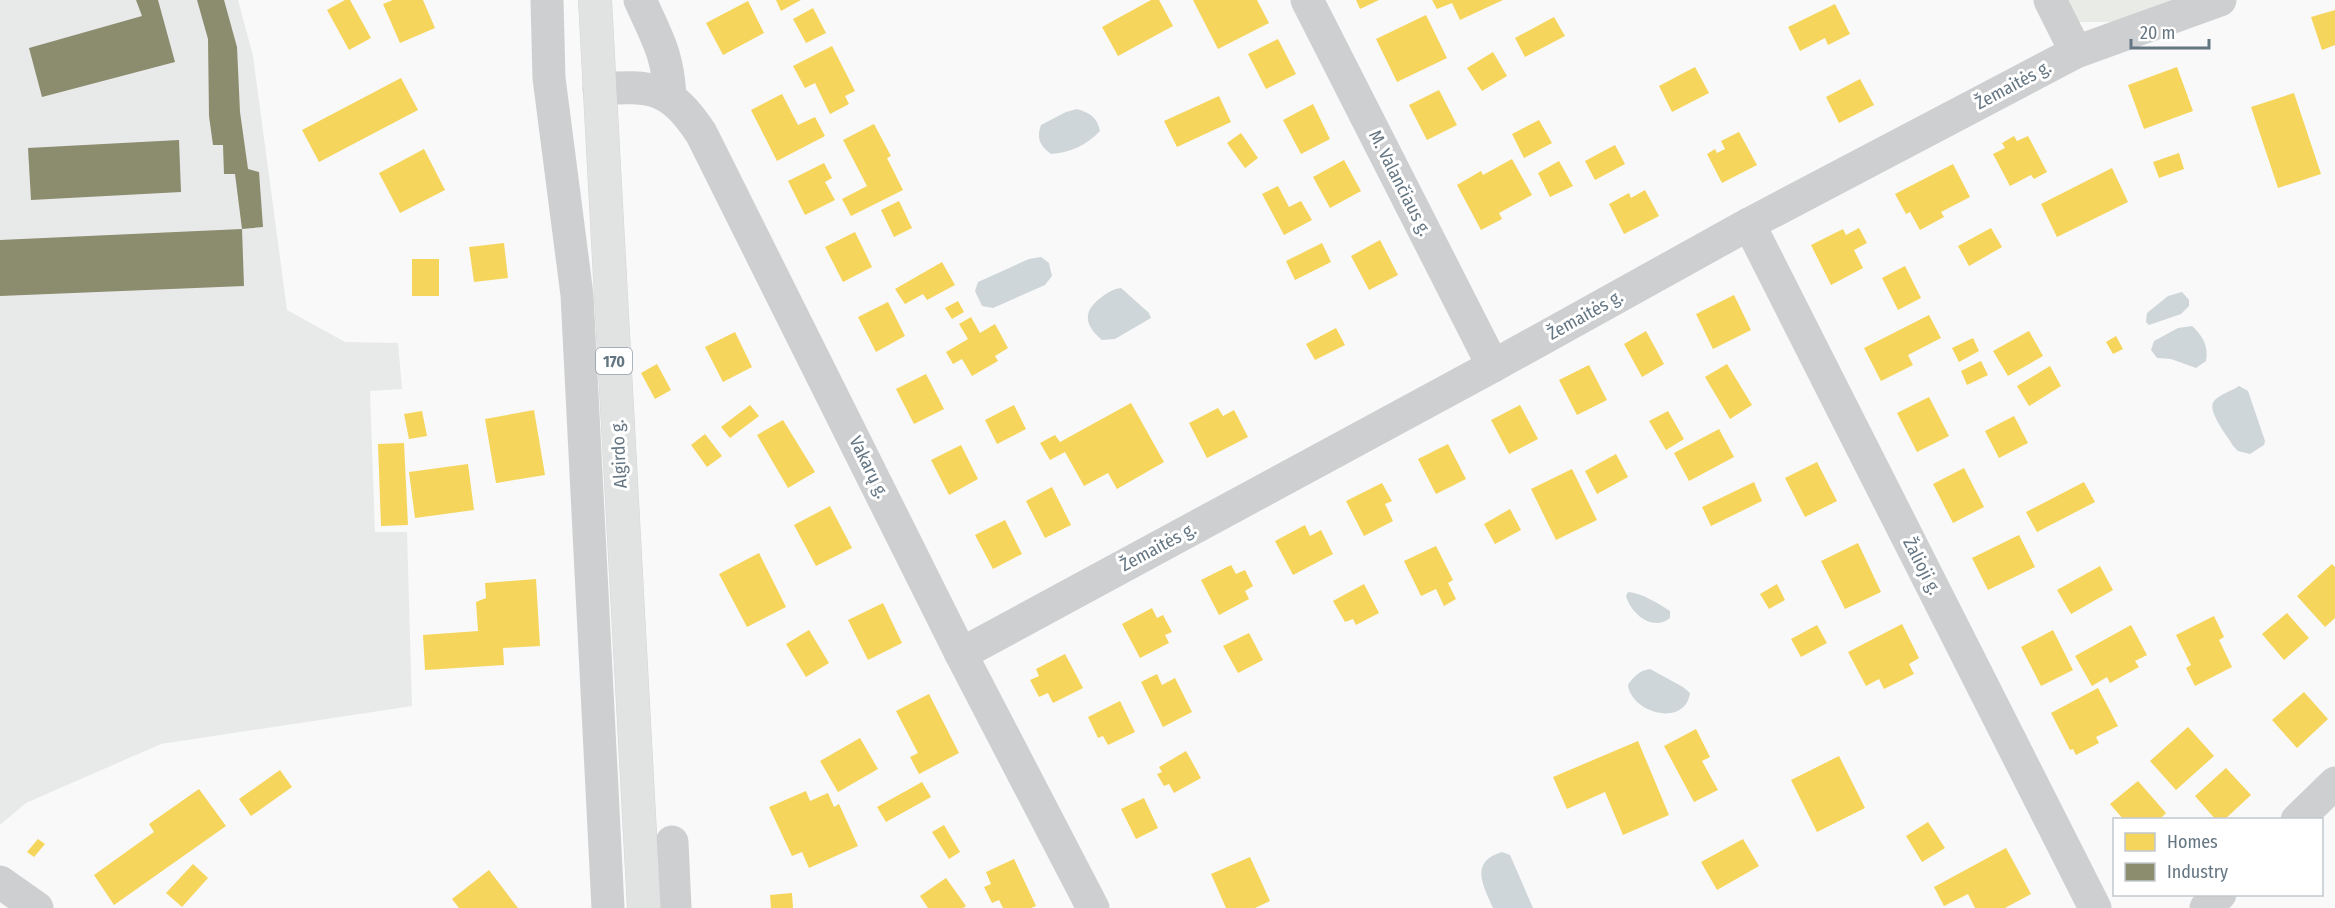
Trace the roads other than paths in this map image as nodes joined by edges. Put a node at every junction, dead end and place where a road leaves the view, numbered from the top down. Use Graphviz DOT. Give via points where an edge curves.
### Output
graph roads {
  1 [pos="547,0"];
  2 [pos="595,0"];
  3 [pos="640,0"];
  4 [pos="1307,0"];
  5 [pos="2050,0"];
  6 [pos="2220,0"];
  7 [pos="2076,52"];
  8 [pos="599,89"];
  9 [pos="670,97"];
  10 [pos="1749,224"];
  11 [pos="1493,366"];
  12 [pos="961,654"];
  13 [pos="2335,783"];
  14 [pos="2298,818"];
  15 [pos="672,842"];
  16 [pos="0,882"];
  17 [pos="2218,896"];
  18 [pos="37,908"];
  19 [pos="608,908"];
  20 [pos="644,908"];
  21 [pos="675,908"];
  22 [pos="1093,908"];
  23 [pos="2095,908"];
  24 [pos="2206,908"];
  1 -- 19 [label="street" via="549,78 578,295"];
  2 -- 8 [label="main road, Algirdo g. / 170"];
  3 -- 9 [label="street" via="663,49"];
  4 -- 11 [label="street, M. Valančiaus g."];
  5 -- 7 [label="street"];
  6 -- 7 [label="street, Žemaitės g."];
  7 -- 10 [label="street, Žemaitės g."];
  8 -- 9 [label="street" via="646,89"];
  8 -- 20 [label="main road, Algirdo g. / 170"];
  9 -- 12 [label="street, Vakarų g." via="687,112 713,156"];
  10 -- 11 [label="street, Žemaitės g."];
  10 -- 23 [label="street, Žalioji g."];
  11 -- 12 [label="street, Žemaitės g."];
  12 -- 22 [label="street, Vakarų g."];
  13 -- 14 [label="street"];
  15 -- 21 [label="street"];
  16 -- 18 [label="street"];
  17 -- 24 [label="street"];
}
